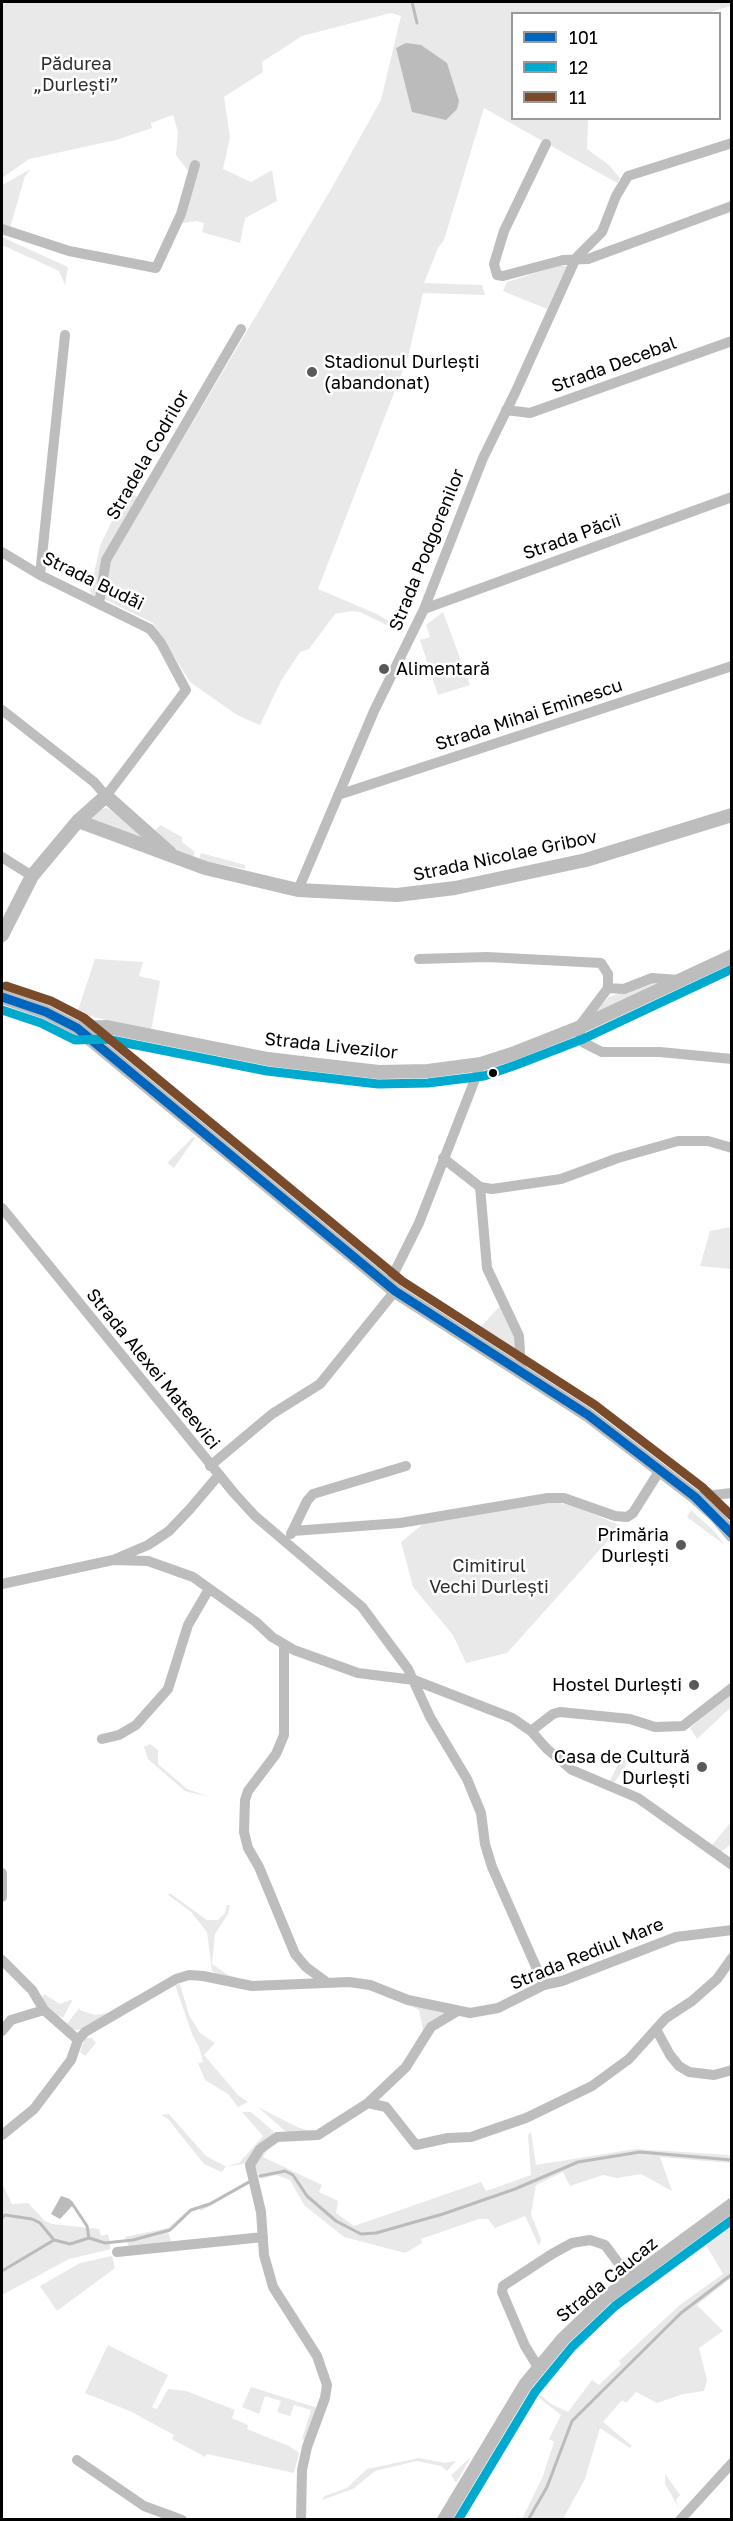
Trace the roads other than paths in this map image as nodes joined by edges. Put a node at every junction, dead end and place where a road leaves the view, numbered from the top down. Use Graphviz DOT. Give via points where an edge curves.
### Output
graph roads {
  1 [pos="732,143"];
  2 [pos="546,144"];
  3 [pos="195,165"];
  4 [pos="732,206"];
  5 [pos="2,229"];
  6 [pos="576,258"];
  7 [pos="241,329"];
  8 [pos="66,335"];
  9 [pos="732,341"];
  10 [pos="506,410"];
  11 [pos="732,497"];
  12 [pos="2,552"];
  13 [pos="40,575"];
  14 [pos="99,604"];
  15 [pos="424,609"];
  16 [pos="732,666"];
  17 [pos="2,710"];
  18 [pos="338,795"];
  19 [pos="106,796"];
  20 [pos="732,815"];
  21 [pos="78,820"];
  22 [pos="2,857"];
  23 [pos="176,859"];
  24 [pos="32,876"];
  25 [pos="298,890"];
  26 [pos="2,935"];
  27 [pos="732,956"];
  28 [pos="419,959"];
  29 [pos="680,980"];
  30 [pos="609,988"];
  31 [pos="2,997"];
  32 [pos="77,1028"];
  33 [pos="578,1028"];
  34 [pos="732,1059"];
  35 [pos="481,1064"];
  36 [pos="732,1148"];
  37 [pos="443,1158"];
  38 [pos="480,1187"];
  39 [pos="2,1208"];
  40 [pos="391,1288"];
  41 [pos="521,1370"];
  42 [pos="210,1466"];
  43 [pos="406,1466"];
  44 [pos="660,1470"];
  45 [pos="218,1476"];
  46 [pos="732,1494"];
  47 [pos="695,1497"];
  48 [pos="293,1531"];
  49 [pos="732,1535"];
  50 [pos="287,1542"];
  51 [pos="113,1560"];
  52 [pos="2,1584"];
  53 [pos="209,1589"];
  54 [pos="284,1645"];
  55 [pos="414,1680"];
  56 [pos="732,1688"];
  57 [pos="531,1731"];
  58 [pos="102,1739"];
  59 [pos="732,1865"];
  60 [pos="2,1873"];
  61 [pos="2,1897"];
  62 [pos="732,1930"];
  63 [pos="732,1958"];
  64 [pos="2,1960"];
  65 [pos="325,1981"];
  66 [pos="544,1985"];
  67 [pos="44,2010"];
  68 [pos="456,2012"];
  69 [pos="656,2029"];
  70 [pos="2,2031"];
  71 [pos="78,2040"];
  72 [pos="732,2070"];
  73 [pos="368,2103"];
  74 [pos="2,2135"];
  75 [pos="732,2205"];
  76 [pos="263,2237"];
  77 [pos="117,2252"];
  78 [pos="631,2280"];
  79 [pos="538,2367"];
  80 [pos="77,2460"];
  81 [pos="732,2463"];
  82 [pos="182,2520"];
  83 [pos="301,2520"];
  84 [pos="444,2520"];
  85 [pos="680,2520"];
  1 -- 6 [label="street" via="628,176 602,232"];
  2 -- 6 [label="street" via="504,231 494,269 503,276"];
  3 -- 5 [label="street" via="181,214 156,268 69,251"];
  4 -- 6 [label="street" via="588,259"];
  6 -- 10 [label="street, Strada Podgorenilor"];
  7 -- 14 [label="street, Stradela Codrilor" via="106,560"];
  8 -- 13 [label="street"];
  9 -- 10 [label="street, Strada Decebal" via="530,413"];
  10 -- 15 [label="street, Strada Podgorenilor"];
  11 -- 15 [label="street, Strada Păcii"];
  12 -- 13 [label="street, Strada Budăi"];
  13 -- 14 [label="street, Strada Budăi"];
  14 -- 19 [label="street, Strada Budăi" via="150,629 186,690"];
  15 -- 18 [label="street, Strada Podgorenilor"];
  16 -- 18 [label="street, Strada Mihai Eminescu"];
  17 -- 19 [label="street" via="94,782"];
  18 -- 25 [label="street, Strada Podgorenilor"];
  19 -- 21 [label="street"];
  19 -- 23 [label="street, Strada Nicolae Gribov"];
  20 -- 25 [label="street, Strada Nicolae Gribov" via="586,860 434,891 367,896"];
  21 -- 23 [label="street, Strada Nicolae Gribov"];
  21 -- 24 [label="street"];
  22 -- 24 [label="street"];
  23 -- 25 [label="street, Strada Nicolae Gribov"];
  24 -- 26 [label="street"];
  27 -- 29 [label="street, Strada Livezilor"];
  28 -- 30 [label="street" via="487,957 596,962 604,965"];
  29 -- 30 [label="street, Strada Livezilor" via="652,978 624,989"];
  29 -- 33 [label="street, Strada Livezilor"];
  30 -- 33 [label="street"];
  31 -- 32 [label="street" via="46,1011"];
  32 -- 35 [label="street, Strada Livezilor" via="107,1027 268,1059 379,1072"];
  32 -- 40 [label="street"];
  33 -- 34 [label="street" via="584,1043 602,1052 660,1052"];
  33 -- 35 [label="street, Strada Livezilor"];
  35 -- 37 [label="street"];
  36 -- 38 [label="street" via="708,1142 678,1142 561,1179"];
  37 -- 38 [label="street"];
  37 -- 40 [label="street"];
  38 -- 41 [label="street" via="487,1268 519,1336"];
  39 -- 42 [label="street, Strada Alexei Mateevici"];
  40 -- 41 [label="street"];
  40 -- 42 [label="street" via="320,1384 272,1414"];
  41 -- 44 [label="street"];
  42 -- 45 [label="street, Strada Alexei Mateevici"];
  43 -- 48 [label="street" via="313,1494"];
  44 -- 47 [label="street"];
  44 -- 48 [label="street" via="627,1517 564,1498 548,1498 400,1523"];
  45 -- 50 [label="street, Strada Alexei Mateevici" via="255,1516"];
  45 -- 51 [label="street" via="169,1531"];
  46 -- 47 [label="street"];
  47 -- 49 [label="street"];
  48 -- 50 [label="street"];
  50 -- 55 [label="street, Strada Alexei Mateevici" via="362,1607"];
  51 -- 52 [label="street"];
  51 -- 53 [label="street" via="160,1564 193,1577"];
  53 -- 54 [label="street"];
  53 -- 58 [label="street" via="188,1625 168,1689 136,1725"];
  54 -- 55 [label="street" via="357,1673"];
  54 -- 65 [label="street" via="284,1735 276,1754 248,1791 244,1832 295,1954"];
  55 -- 57 [label="street" via="512,1718"];
  55 -- 66 [label="street, Strada Alexei Mateevici" via="430,1717 467,1779 481,1813 492,1867"];
  56 -- 57 [label="street" via="683,1726 655,1726 630,1719 560,1712"];
  57 -- 59 [label="street" via="572,1770 638,1798"];
  60 -- 61 [label="street"];
  62 -- 66 [label="street, Strada Rediul Mare" via="676,1937"];
  63 -- 69 [label="street" via="705,1991"];
  64 -- 67 [label="street" via="32,1990"];
  65 -- 68 [label="street, Strada Rediul Mare" via="370,1984 408,2000"];
  65 -- 71 [label="street, Strada Rediul Mare" via="252,1986 189,1975 165,1984"];
  66 -- 68 [label="street, Strada Rediul Mare" via="486,2011"];
  67 -- 70 [label="street" via="11,2020"];
  67 -- 71 [label="street"];
  68 -- 73 [label="street, Strada Rediul Mare" via="431,2027 406,2067"];
  69 -- 72 [label="street" via="678,2066 689,2072 714,2075"];
  69 -- 73 [label="street" via="629,2059 592,2086 526,2118 471,2136 416,2145 386,2108"];
  71 -- 74 [label="street, Strada Rediul Mare" via="71,2060 52,2087 34,2109"];
  73 -- 76 [label="street, Strada Rediul Mare" via="318,2135 277,2137 260,2150 250,2165"];
  75 -- 78 [label="street, Strada Caucaz"];
  76 -- 77 [label="street"];
  76 -- 83 [label="street" via="273,2287 317,2356 327,2385 302,2470"];
  78 -- 79 [label="street, Strada Caucaz" via="591,2311"];
  78 -- 79 [label="street" via="605,2245 590,2240 572,2243 503,2286 502,2292 525,2346"];
  79 -- 84 [label="street, Strada Caucaz"];
  80 -- 82 [label="street" via="144,2506"];
  81 -- 85 [label="street"];
}
